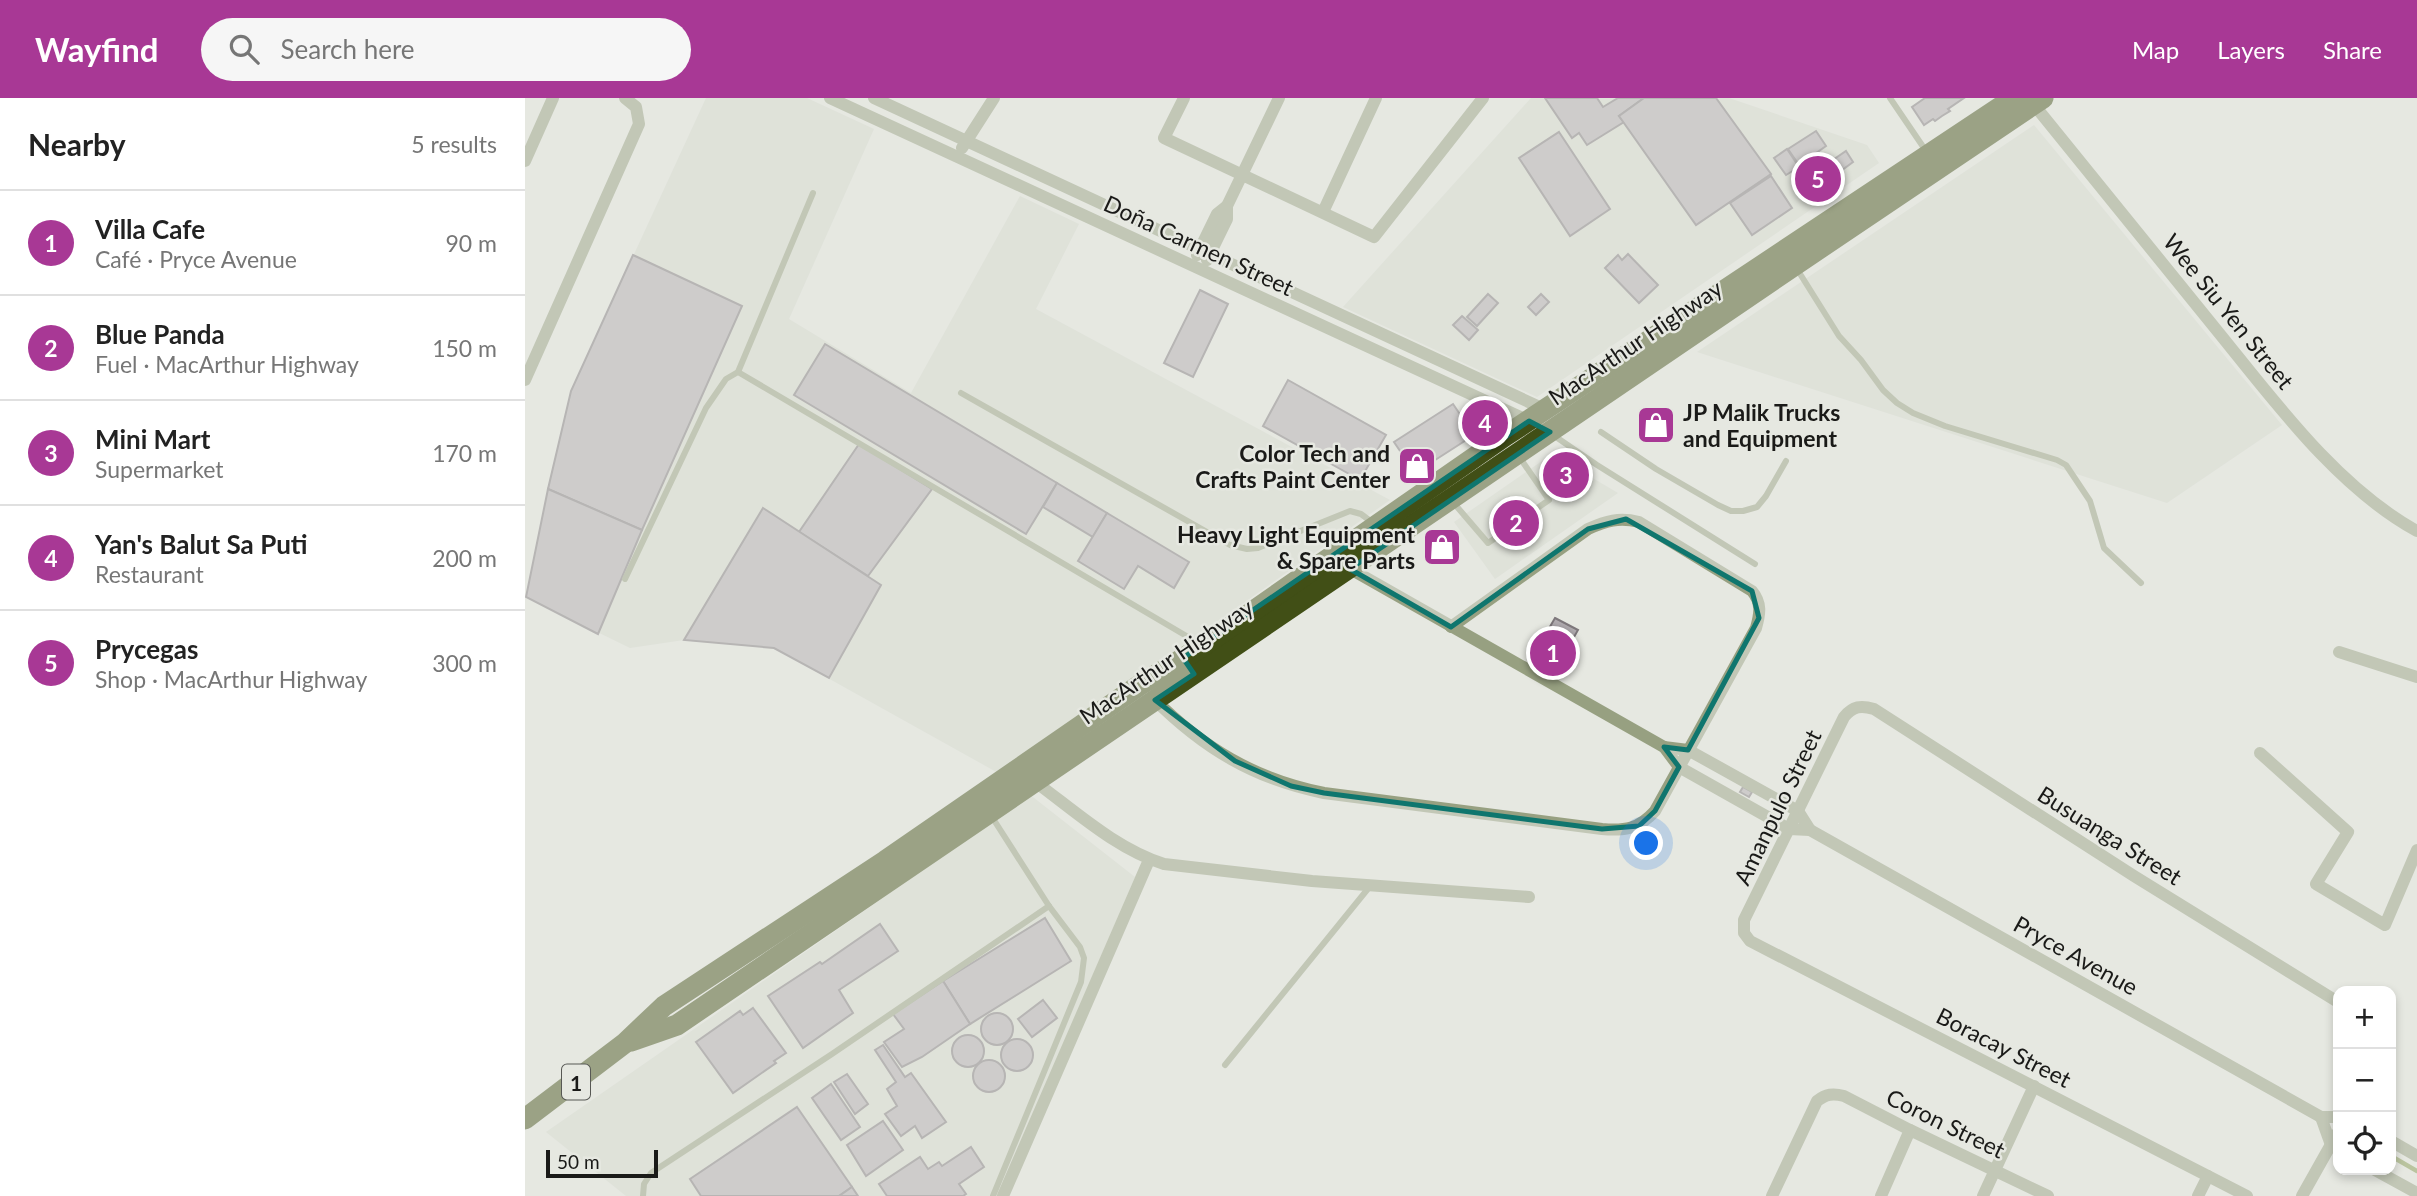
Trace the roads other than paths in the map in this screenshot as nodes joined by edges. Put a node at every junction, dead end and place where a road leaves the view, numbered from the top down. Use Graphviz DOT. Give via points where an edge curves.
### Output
graph roads {
  1 [pos="553,98"];
  2 [pos="625,98"];
  3 [pos="829,98"];
  4 [pos="874,98"];
  5 [pos="994,98"];
  6 [pos="1184,98"];
  7 [pos="1279,98"];
  8 [pos="1376,98"];
  9 [pos="1483,98"];
  10 [pos="1890,98"];
  11 [pos="2030,100"];
  12 [pos="967,141"];
  13 [pos="527,151"];
  14 [pos="1928,155"];
  15 [pos="957,157"];
  16 [pos="1242,174"];
  17 [pos="813,193"];
  18 [pos="1323,212"];
  19 [pos="1205,252"];
  20 [pos="1791,257"];
  21 [pos="1197,267"];
  22 [pos="738,372"];
  23 [pos="525,380"];
  24 [pos="961,393"];
  25 [pos="1537,416"];
  26 [pos="1559,427"];
  27 [pos="1601,432"];
  28 [pos="1518,455"];
  29 [pos="1786,461"];
  30 [pos="1451,499"];
  31 [pos="1523,518"];
  32 [pos="1376,526"];
  33 [pos="1510,528"];
  34 [pos="2417,531"];
  35 [pos="1341,564"];
  36 [pos="1755,564"];
  37 [pos="625,579"];
  38 [pos="2141,583"];
  39 [pos="1451,627"];
  40 [pos="1203,646"];
  41 [pos="2339,652"];
  42 [pos="1188,666"];
  43 [pos="2417,677"];
  44 [pos="1148,692"];
  45 [pos="1859,706"];
  46 [pos="1664,747"];
  47 [pos="1688,750"];
  48 [pos="2260,752"];
  49 [pos="1679,767"];
  50 [pos="1034,781"];
  51 [pos="1798,811"];
  52 [pos="990,812"];
  53 [pos="1789,829"];
  54 [pos="1810,830"];
  55 [pos="2417,850"];
  56 [pos="1149,860"];
  57 [pos="1371,886"];
  58 [pos="1529,897"];
  59 [pos="1049,906"];
  60 [pos="1744,933"];
  61 [pos="2333,999"];
  62 [pos="625,1043"];
  63 [pos="1225,1065"];
  64 [pos="2034,1086"];
  65 [pos="2321,1117"];
  66 [pos="2333,1117"];
  67 [pos="525,1119"];
  68 [pos="1910,1130"];
  69 [pos="2333,1143"];
  70 [pos="2396,1144"];
  71 [pos="2333,1150"];
  72 [pos="2417,1156"];
  73 [pos="1994,1171"];
  74 [pos="2384,1175"];
  75 [pos="2208,1176"];
  76 [pos="2417,1193"];
  77 [pos="643,1196"];
  78 [pos="993,1196"];
  79 [pos="1003,1196"];
  80 [pos="1772,1196"];
  81 [pos="1881,1196"];
  82 [pos="1983,1196"];
  83 [pos="2048,1196"];
  84 [pos="2198,1196"];
  85 [pos="2247,1196"];
  86 [pos="2302,1196"];
  1 -- 13 [label="street"];
  2 -- 23 [label="street" via="636,107 639,124"];
  3 -- 15 [label="street, Doña Carmen Street"];
  4 -- 12 [label="street, Doña Carmen Street"];
  5 -- 12 [label="street"];
  6 -- 16 [label="street" via="1164,138"];
  7 -- 16 [label="street"];
  8 -- 18 [label="street"];
  9 -- 18 [label="street" via="1374,237"];
  10 -- 14 [label="lane"];
  11 -- 14 [label="highway, MacArthur Highway / 1"];
  11 -- 20 [label="highway, MacArthur Highway / 1"];
  11 -- 34 [label="street, Wee Siu Yen Street" via="2306,436 2373,504"];
  12 -- 15 [label="street"];
  12 -- 19 [label="street, Doña Carmen Street"];
  14 -- 20 [label="highway, MacArthur Highway / 1"];
  15 -- 21 [label="street, Doña Carmen Street"];
  16 -- 18 [label="street"];
  16 -- 19 [label="street" via="1227,205 1217,214"];
  17 -- 22 [label="lane"];
  19 -- 21 [label="street"];
  19 -- 25 [label="street, Doña Carmen Street"];
  20 -- 25 [label="highway, MacArthur Highway / 1"];
  20 -- 26 [label="highway, MacArthur Highway / 1"];
  20 -- 38 [label="lane" via="1839,336 1883,390 1897,403 1945,426 2066,466 2090,501 2104,548"];
  21 -- 25 [label="street, Doña Carmen Street"];
  22 -- 37 [label="lane" via="726,379 706,408"];
  22 -- 40 [label="lane"];
  24 -- 32 [label="lane" via="1230,545 1258,548 1350,511"];
  25 -- 26 [label="street, Doña Carmen Street"];
  25 -- 26 [label="street, Doña Carmen Street"];
  25 -- 32 [label="highway, MacArthur Highway / 1"];
  26 -- 28 [label="highway, MacArthur Highway / 1"];
  26 -- 36 [label="lane" via="1597,465"];
  27 -- 29 [label="lane" via="1731,510 1757,507"];
  28 -- 30 [label="highway, MacArthur Highway / 1"];
  28 -- 31 [label="lane" via="1549,500"];
  30 -- 33 [label="lane" via="1488,543"];
  30 -- 35 [label="highway, MacArthur Highway / 1"];
  32 -- 35 [label="highway, MacArthur Highway / 1"];
  35 -- 39 [label="street, Pryce Avenue"];
  35 -- 40 [label="highway, MacArthur Highway / 1"];
  35 -- 42 [label="highway, MacArthur Highway / 1"];
  39 -- 46 [label="street, Pryce Avenue"];
  39 -- 47 [label="street" via="1588,529 1613,519 1639,522 1752,591 1760,607 1755,628"];
  40 -- 42 [label="highway, MacArthur Highway / 1"];
  41 -- 43 [label="street"];
  42 -- 44 [label="highway, MacArthur Highway / 1"];
  44 -- 49 [label="street" via="1178,723 1260,774 1324,793 1629,830 1655,811"];
  44 -- 50 [label="highway, MacArthur Highway / 1"];
  44 -- 62 [label="highway, MacArthur Highway / 1" via="664,1006"];
  45 -- 51 [label="street, Amanpulo Street" via="1844,717"];
  45 -- 61 [label="street, Busuanga Street" via="1874,709"];
  46 -- 47 [label="street, Pryce Avenue"];
  46 -- 49 [label="street, Pryce Avenue"];
  47 -- 49 [label="street"];
  47 -- 51 [label="street, Pryce Avenue"];
  48 -- 55 [label="street" via="2348,832 2316,884 2385,925"];
  49 -- 53 [label="street, Pryce Avenue"];
  50 -- 52 [label="highway, MacArthur Highway / 1"];
  50 -- 56 [label="street"];
  51 -- 53 [label="street, Amanpulo Street"];
  51 -- 54 [label="street, Pryce Avenue"];
  52 -- 59 [label="lane"];
  52 -- 62 [label="highway, MacArthur Highway / 1" via="677,1025"];
  53 -- 54 [label="street, Pryce Avenue"];
  53 -- 60 [label="street, Amanpulo Street" via="1744,920"];
  54 -- 65 [label="street, Pryce Avenue"];
  56 -- 57 [label="street"];
  56 -- 79 [label="street"];
  57 -- 58 [label="street"];
  57 -- 63 [label="lane"];
  59 -- 77 [label="lane" via="651,1173"];
  59 -- 78 [label="lane" via="1080,947 1084,971"];
  60 -- 64 [label="street, Boracay Street" via="1750,941"];
  62 -- 67 [label="highway, MacArthur Highway / 1"];
  64 -- 73 [label="street"];
  64 -- 75 [label="street, Boracay Street"];
  65 -- 66 [label="street, Pryce Avenue"];
  65 -- 69 [label="street"];
  68 -- 73 [label="street, Coron Street"];
  68 -- 80 [label="street, Coron Street" via="1844,1096 1824,1096"];
  68 -- 81 [label="street"];
  70 -- 72 [label="street"];
  71 -- 86 [label="street"];
  73 -- 82 [label="street"];
  73 -- 83 [label="street, Coron Street"];
  74 -- 76 [label="street"];
  75 -- 84 [label="street"];
  75 -- 85 [label="street, Boracay Street"];
}
